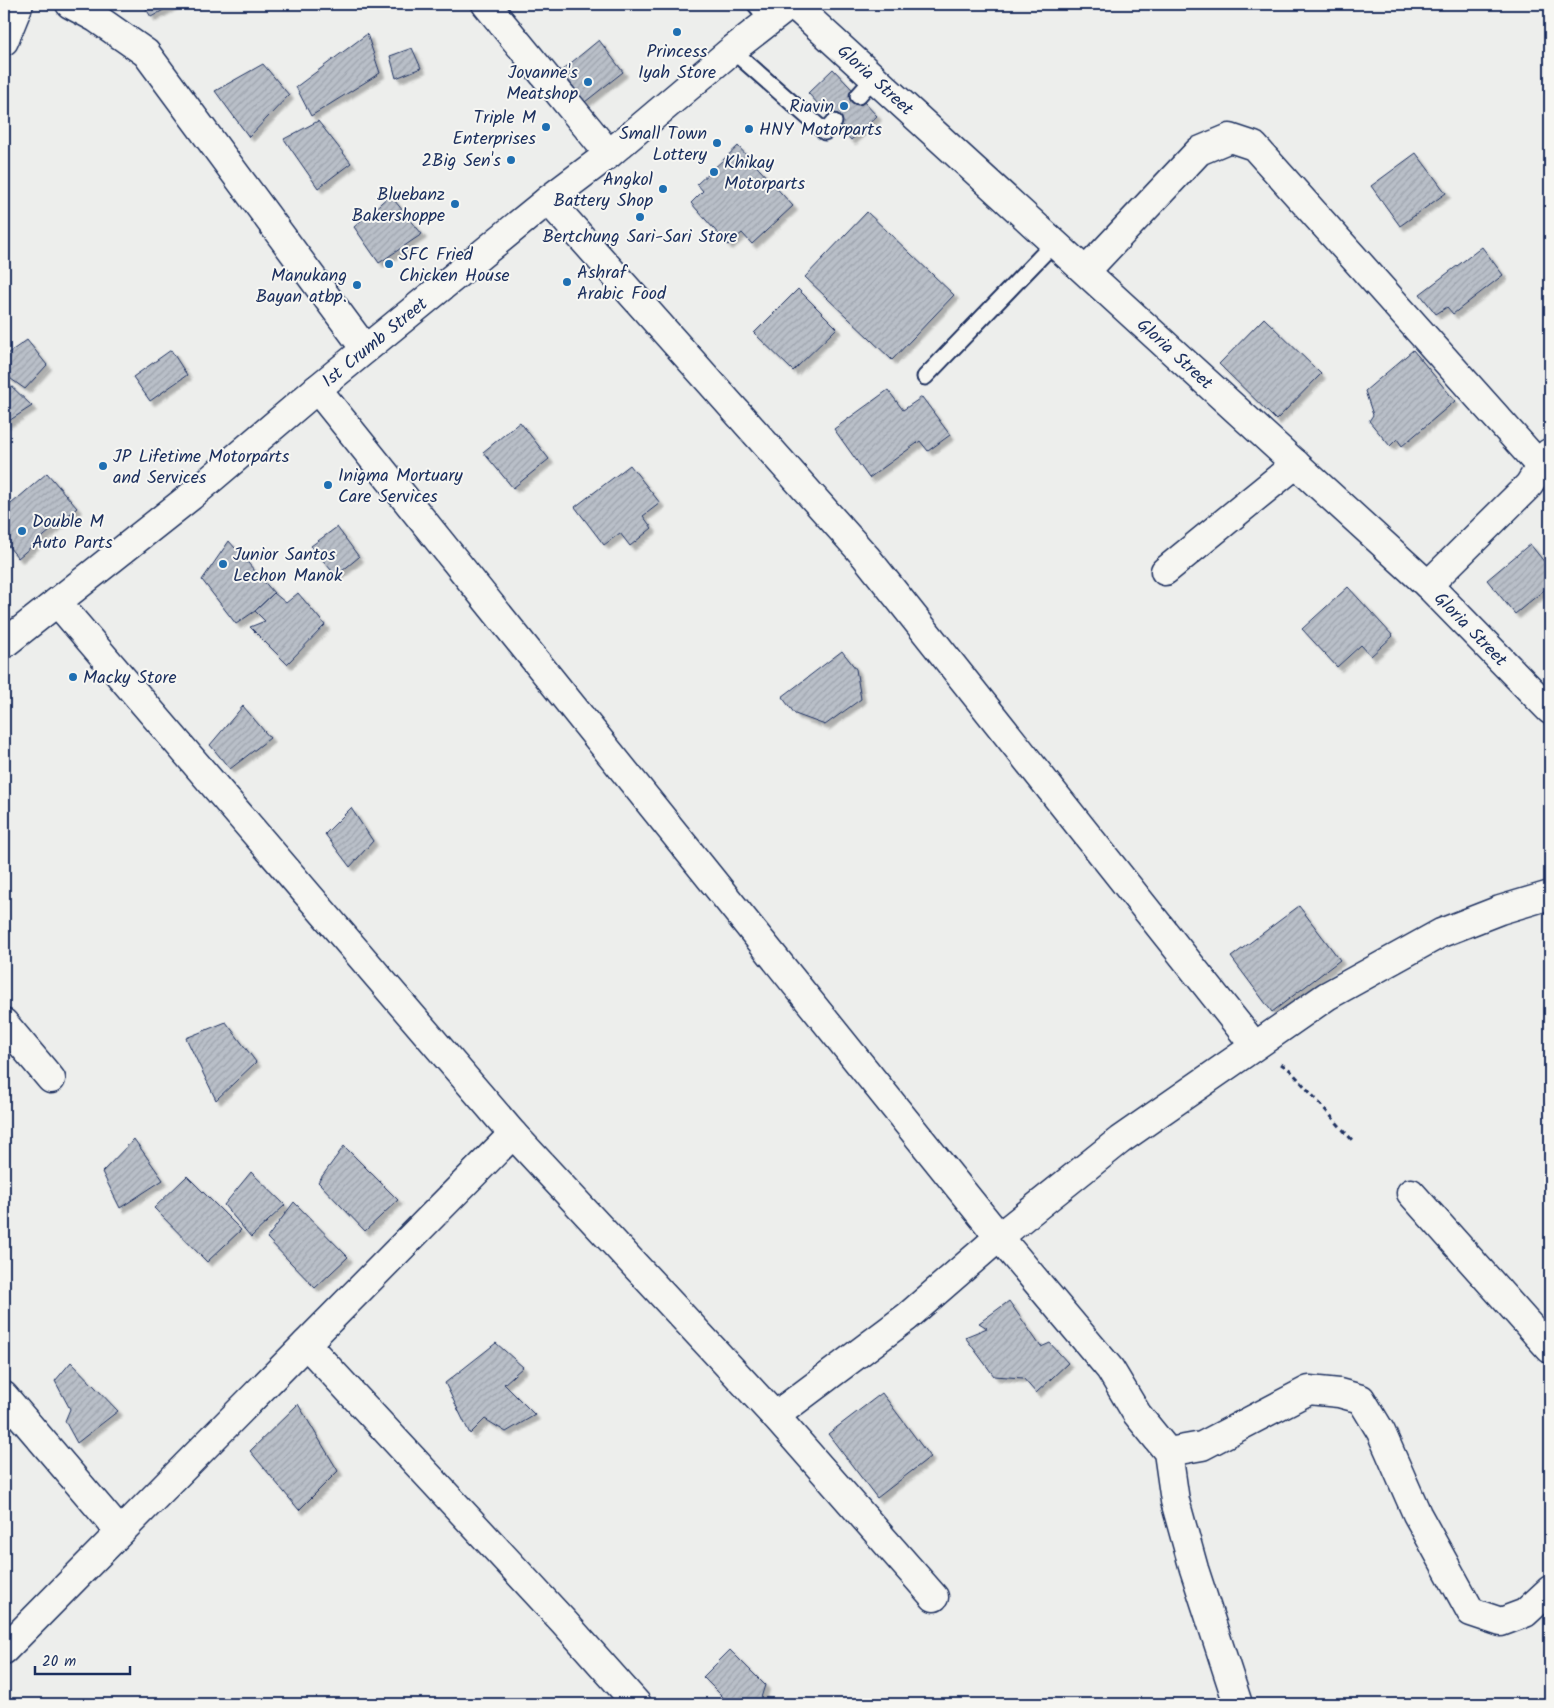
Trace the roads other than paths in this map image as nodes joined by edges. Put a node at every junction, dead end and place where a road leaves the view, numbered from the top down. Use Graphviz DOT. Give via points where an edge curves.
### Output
graph roads {
  1 [pos="70,4"];
  2 [pos="486,4"];
  3 [pos="792,4"];
  4 [pos="15,6"];
  5 [pos="762,12"];
  6 [pos="4,41"];
  7 [pos="732,50"];
  8 [pos="834,122"];
  9 [pos="609,154"];
  10 [pos="548,200"];
  11 [pos="1056,242"];
  12 [pos="1086,271"];
  13 [pos="365,349"];
  14 [pos="925,377"];
  15 [pos="317,389"];
  16 [pos="1296,464"];
  17 [pos="1547,464"];
  18 [pos="1165,572"];
  19 [pos="1428,585"];
  20 [pos="57,602"];
  21 [pos="4,643"];
  22 [pos="1550,710"];
  23 [pos="1550,895"];
  24 [pos="4,1023"];
  25 [pos="1254,1045"];
  26 [pos="51,1079"];
  27 [pos="513,1134"];
  28 [pos="1411,1193"];
  29 [pos="999,1237"];
  30 [pos="306,1344"];
  31 [pos="1550,1349"];
  32 [pos="4,1396"];
  33 [pos="775,1416"];
  34 [pos="1168,1452"];
  35 [pos="120,1532"];
  36 [pos="1550,1590"];
  37 [pos="934,1597"];
  38 [pos="4,1650"];
  39 [pos="637,1704"];
  40 [pos="1238,1704"];
  1 -- 13 [label="street" via="146,53"];
  2 -- 9 [label="street"];
  3 -- 5 [label="street, 1st Crumb Street"];
  3 -- 11 [label="street, Gloria Street" via="866,87"];
  4 -- 6 [label="street"];
  5 -- 7 [label="street, 1st Crumb Street"];
  7 -- 8 [label="lane" via="825,132"];
  7 -- 9 [label="street, 1st Crumb Street"];
  9 -- 10 [label="street, 1st Crumb Street"];
  10 -- 13 [label="street, 1st Crumb Street"];
  10 -- 25 [label="street" via="866,557"];
  11 -- 12 [label="street, Gloria Street"];
  11 -- 14 [label="lane"];
  12 -- 16 [label="street, Gloria Street"];
  12 -- 17 [label="street" via="1199,151 1230,138 1254,146"];
  13 -- 15 [label="street, 1st Crumb Street"];
  15 -- 20 [label="street, 1st Crumb Street" via="191,496"];
  15 -- 29 [label="street"];
  16 -- 18 [label="street"];
  16 -- 19 [label="street, Gloria Street"];
  17 -- 19 [label="street"];
  19 -- 22 [label="street, Gloria Street"];
  20 -- 21 [label="street, 1st Crumb Street"];
  20 -- 27 [label="street"];
  23 -- 25 [label="street" via="1440,933 1327,996"];
  24 -- 26 [label="street"];
  25 -- 29 [label="street" via="1120,1140"];
  27 -- 30 [label="street"];
  27 -- 33 [label="street"];
  28 -- 31 [label="street"];
  29 -- 33 [label="street" via="906,1317"];
  29 -- 34 [label="street" via="1110,1368 1137,1414"];
  30 -- 35 [label="street"];
  30 -- 39 [label="street"];
  32 -- 35 [label="street"];
  33 -- 37 [label="street"];
  34 -- 36 [label="street" via="1202,1446 1309,1390 1361,1399 1381,1432 1417,1514 1471,1612 1501,1622 1526,1613"];
  34 -- 40 [label="street" via="1176,1501 1194,1569"];
  35 -- 38 [label="street"];
}
